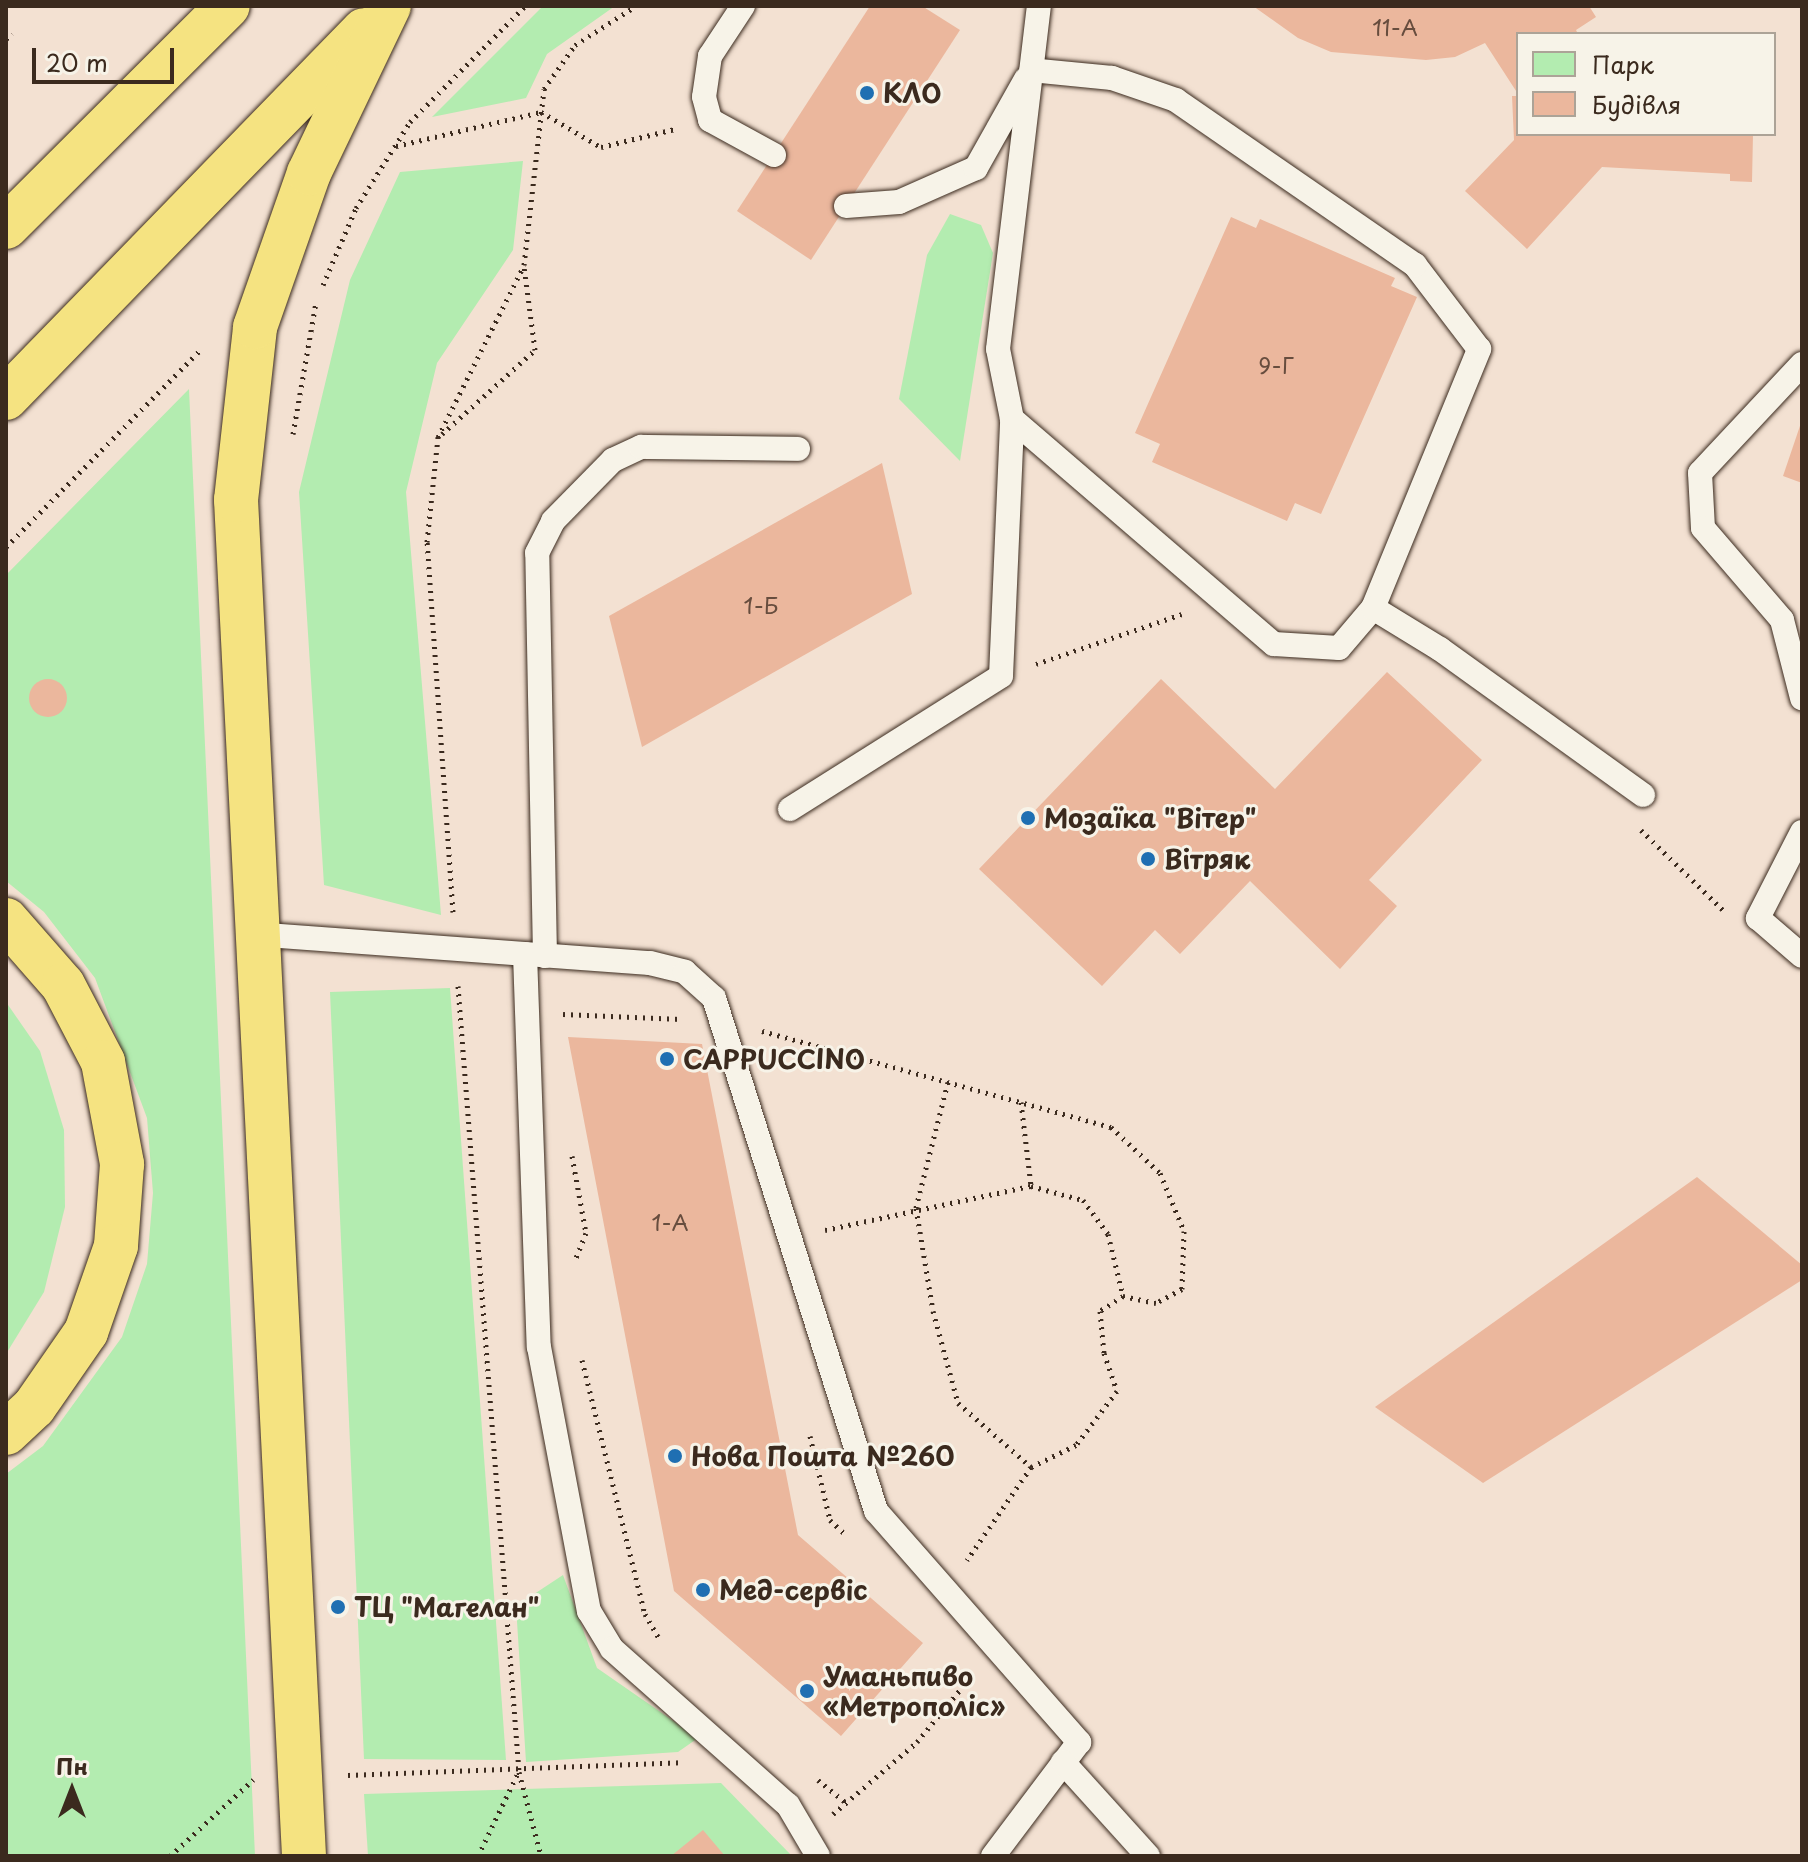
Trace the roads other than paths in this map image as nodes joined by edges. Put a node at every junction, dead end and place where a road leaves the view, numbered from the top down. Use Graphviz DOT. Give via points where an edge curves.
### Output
graph roads {
  1 [pos="228,6"];
  2 [pos="388,6"];
  3 [pos="743,6"];
  4 [pos="1039,6"];
  5 [pos="1031,70"];
  6 [pos="774,155"];
  7 [pos="846,206"];
  8 [pos="6,227"];
  9 [pos="1802,364"];
  10 [pos="6,398"];
  11 [pos="1012,419"];
  12 [pos="798,449"];
  13 [pos="1373,608"];
  14 [pos="1802,698"];
  15 [pos="1643,795"];
  16 [pos="790,809"];
  17 [pos="1802,832"];
  18 [pos="6,920"];
  19 [pos="253,934"];
  20 [pos="535,955"];
  21 [pos="1802,956"];
  22 [pos="6,1433"];
  23 [pos="1063,1762"];
  24 [pos="813,1846"];
  25 [pos="304,1856"];
  26 [pos="993,1856"];
  27 [pos="1148,1856"];
  1 -- 8 [label="highway"];
  2 -- 10 [label="highway"];
  2 -- 19 [label="highway" via="309,173 255,327 236,500"];
  3 -- 6 [label="lane" via="710,56 704,97 710,120"];
  4 -- 5 [label="lane"];
  5 -- 7 [label="lane" via="976,168 899,202"];
  5 -- 11 [label="lane" via="998,349"];
  5 -- 13 [label="lane" via="1112,78 1176,100 1415,265 1479,349"];
  9 -- 14 [label="lane" via="1700,473 1703,528 1782,620"];
  11 -- 13 [label="lane" via="1274,644 1339,648"];
  11 -- 16 [label="lane" via="1001,676"];
  12 -- 20 [label="lane" via="641,447 613,460 553,521 537,553"];
  13 -- 15 [label="lane" via="1440,649"];
  17 -- 21 [label="lane" via="1758,918"];
  18 -- 22 [label="highway" via="63,985 103,1062 122,1164 116,1246 86,1332 34,1407"];
  19 -- 20 [label="lane"];
  19 -- 25 [label="highway"];
  20 -- 23 [label="lane" via="650,963 685,972 714,998 876,1511 1079,1742"];
  20 -- 24 [label="lane" via="539,1347 589,1611 612,1649 788,1805"];
  23 -- 26 [label="lane"];
  23 -- 27 [label="lane"];
}
